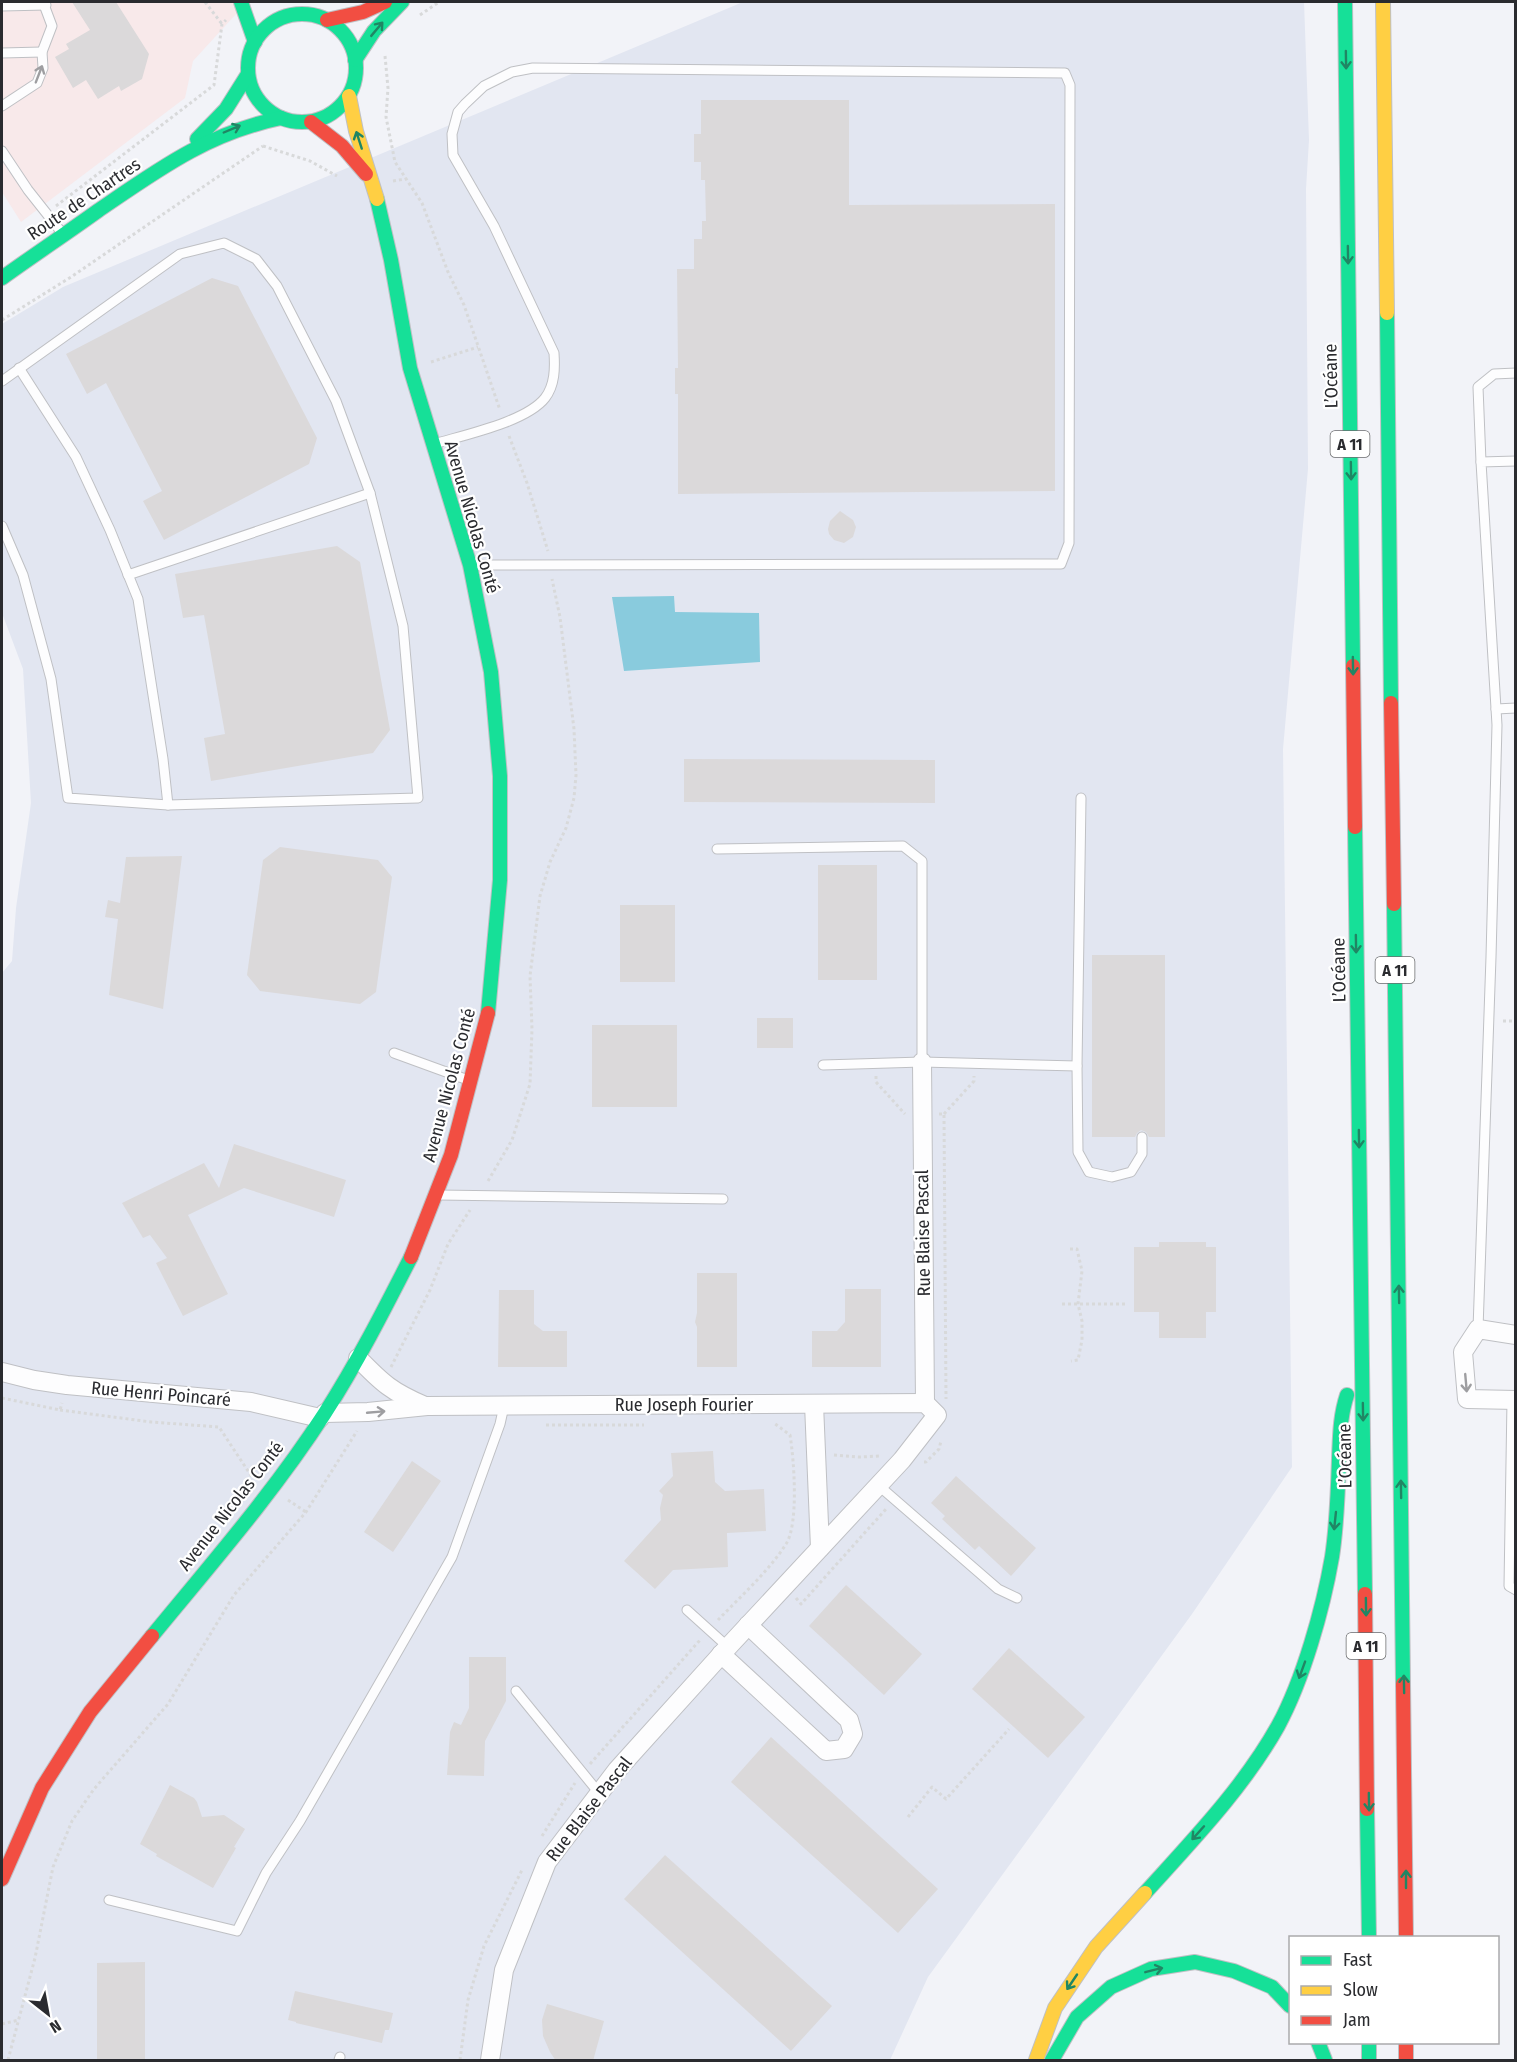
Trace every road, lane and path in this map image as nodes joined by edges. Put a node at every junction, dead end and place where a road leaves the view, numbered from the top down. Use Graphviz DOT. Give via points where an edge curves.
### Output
graph roads {
  1 [pos="205,2"];
  2 [pos="241,2"];
  3 [pos="275,2"];
  4 [pos="385,2"];
  5 [pos="402,2"];
  6 [pos="1345,2"];
  7 [pos="1383,2"];
  8 [pos="44,3"];
  9 [pos="2,6"];
  10 [pos="294,15"];
  11 [pos="229,17"];
  12 [pos="327,21"];
  13 [pos="222,24"];
  14 [pos="255,42"];
  15 [pos="385,51"];
  16 [pos="42,52"];
  17 [pos="2,53"];
  18 [pos="355,60"];
  19 [pos="248,74"];
  20 [pos="349,96"];
  21 [pos="2,106"];
  22 [pos="280,118"];
  23 [pos="311,122"];
  24 [pos="256,143"];
  25 [pos="263,146"];
  26 [pos="187,150"];
  27 [pos="2,151"];
  28 [pos="342,179"];
  29 [pos="406,179"];
  30 [pos="390,182"];
  31 [pos="374,184"];
  32 [pos="46,213"];
  33 [pos="63,235"];
  34 [pos="2,278"];
  35 [pos="2,320"];
  36 [pos="478,347"];
  37 [pos="410,368"];
  38 [pos="19,369"];
  39 [pos="1515,373"];
  40 [pos="2,381"];
  41 [pos="504,423"];
  42 [pos="433,444"];
  43 [pos="1515,461"];
  44 [pos="1481,462"];
  45 [pos="370,493"];
  46 [pos="2,526"];
  47 [pos="550,564"];
  48 [pos="470,565"];
  49 [pos="128,575"];
  50 [pos="1515,708"];
  51 [pos="1496,709"];
  52 [pos="1081,798"];
  53 [pos="168,806"];
  54 [pos="717,849"];
  55 [pos="394,1053"];
  56 [pos="921,1062"];
  57 [pos="974,1064"];
  58 [pos="823,1065"];
  59 [pos="1077,1066"];
  60 [pos="471,1081"];
  61 [pos="944,1114"];
  62 [pos="1142,1137"];
  63 [pos="436,1195"];
  64 [pos="479,1196"];
  65 [pos="723,1199"];
  66 [pos="1070,1249"];
  67 [pos="1062,1304"];
  68 [pos="1078,1304"];
  69 [pos="1126,1304"];
  70 [pos="1478,1329"];
  71 [pos="1515,1335"];
  72 [pos="1362,1354"];
  73 [pos="358,1358"];
  74 [pos="1071,1361"];
  75 [pos="2,1372"];
  76 [pos="383,1383"];
  77 [pos="1514,1400"];
  78 [pos="814,1404"];
  79 [pos="427,1406"];
  80 [pos="504,1406"];
  81 [pos="931,1409"];
  82 [pos="60,1410"];
  83 [pos="368,1413"];
  84 [pos="322,1416"];
  85 [pos="765,1423"];
  86 [pos="536,1425"];
  87 [pos="649,1425"];
  88 [pos="878,1485"];
  89 [pos="271,1489"];
  90 [pos="306,1512"];
  91 [pos="820,1548"];
  92 [pos="1515,1590"];
  93 [pos="1017,1598"];
  94 [pos="687,1610"];
  95 [pos="748,1625"];
  96 [pos="709,1630"];
  97 [pos="724,1651"];
  98 [pos="516,1690"];
  99 [pos="1009,1729"];
  100 [pos="582,1772"];
  101 [pos="599,1793"];
  102 [pos="908,1817"];
  103 [pos="541,1837"];
  104 [pos="525,1865"];
  105 [pos="2,1879"];
  106 [pos="109,1900"];
  107 [pos="1369,1936"];
  108 [pos="1406,1936"];
  109 [pos="1289,2005"];
  110 [pos="19,2020"];
  111 [pos="2,2024"];
  112 [pos="1318,2044"];
  113 [pos="1369,2044"];
  114 [pos="1406,2044"];
  115 [pos="8,2061"];
  116 [pos="460,2061"];
  117 [pos="490,2061"];
  118 [pos="1036,2061"];
  119 [pos="1052,2061"];
  120 [pos="1325,2061"];
  121 [pos="1369,2061"];
  122 [pos="1406,2061"];
  1 -- 13 [label="path"];
  2 -- 14 [label="main road"];
  3 -- 10 [label="main road"];
  4 -- 12 [label="main road"];
  18 -- 5 [label="main road, one-way" via="374,31"];
  6 -- 72 [label="main road, L’Océane / A 11, one-way"];
  108 -- 7 [label="main road, A 11, one-way"];
  8 -- 9 [label="lane"];
  8 -- 16 [label="lane" via="52,26"];
  10 -- 12 [label="main road"];
  10 -- 14 [label="main road" via="271,24"];
  11 -- 13 [label="path"];
  12 -- 18 [label="main road" via="346,37"];
  13 -- 32 [label="path" via="214,85"];
  14 -- 19 [label="main road"];
  15 -- 29 [label="path" via="390,144"];
  16 -- 17 [label="lane"];
  21 -- 16 [label="lane, one-way" via="37,82 43,68"];
  18 -- 20 [label="main road"];
  19 -- 22 [label="main road" via="261,105"];
  19 -- 26 [label="main road" via="226,109"];
  20 -- 23 [label="main road" via="332,113"];
  31 -- 20 [label="main road, Avenue Nicolas Conté, one-way"];
  22 -- 23 [label="main road"];
  26 -- 22 [label="main road, one-way" via="237,127"];
  23 -- 31 [label="main road, Avenue Nicolas Conté" via="342,146"];
  24 -- 25 [label="path"];
  25 -- 28 [label="path" via="310,161"];
  25 -- 35 [label="path"];
  26 -- 33 [label="main road, Route de Chartres"];
  27 -- 32 [label="lane"];
  29 -- 30 [label="path"];
  29 -- 36 [label="path" via="422,203"];
  31 -- 37 [label="main road, Avenue Nicolas Conté"];
  32 -- 33 [label="lane"];
  33 -- 34 [label="main road, Route de Chartres"];
  36 -- 37 [label="path"];
  36 -- 41 [label="path"];
  37 -- 42 [label="main road, Avenue Nicolas Conté"];
  38 -- 40 [label="lane"];
  38 -- 45 [label="lane" via="180,254 224,243 256,259 277,286 336,401"];
  38 -- 49 [label="lane" via="76,457"];
  39 -- 44 [label="lane" via="1494,374 1478,387"];
  41 -- 42 [label="lane"];
  41 -- 47 [label="path" via="544,535"];
  41 -- 47 [label="lane" via="545,399 555,370 554,353 494,226 453,155 452,134 458,112 484,86 512,72 533,68 1065,73 1070,85 1069,543 1061,564"];
  42 -- 48 [label="main road, Avenue Nicolas Conté"];
  43 -- 44 [label="lane"];
  44 -- 51 [label="lane"];
  45 -- 49 [label="lane"];
  45 -- 53 [label="lane" via="403,626 418,798"];
  46 -- 53 [label="lane" via="22,575 51,679 68,798"];
  47 -- 48 [label="lane"];
  47 -- 64 [label="path" via="574,729 574,798 540,896 530,975 530,1084 512,1140"];
  48 -- 60 [label="main road, Avenue Nicolas Conté" via="491,672 500,776 500,880 488,1014"];
  49 -- 53 [label="lane" via="138,599"];
  50 -- 51 [label="lane"];
  51 -- 70 [label="lane"];
  52 -- 59 [label="lane"];
  54 -- 56 [label="lane" via="903,846 922,861"];
  55 -- 60 [label="lane"];
  56 -- 57 [label="lane"];
  56 -- 58 [label="lane"];
  56 -- 81 [label="street, Rue Blaise Pascal"];
  57 -- 59 [label="lane"];
  57 -- 61 [label="path" via="974,1081"];
  59 -- 62 [label="lane" via="1078,1152 1089,1172 1112,1177 1131,1172 1142,1154"];
  60 -- 63 [label="main road, Avenue Nicolas Conté"];
  63 -- 64 [label="lane"];
  63 -- 73 [label="main road, Avenue Nicolas Conté" via="414,1252"];
  64 -- 65 [label="lane"];
  64 -- 76 [label="path" via="448,1244 430,1290"];
  66 -- 68 [label="path" via="1077,1249 1082,1271"];
  67 -- 68 [label="path"];
  68 -- 69 [label="path"];
  68 -- 74 [label="path" via="1082,1340 1078,1360"];
  70 -- 71 [label="street"];
  70 -- 77 [label="street, one-way" via="1463,1352 1467,1399"];
  72 -- 107 [label="main road, L’Océane / A 11, one-way"];
  72 -- 118 [label="main road, one-way" via="1341,1412 1332,1557 1296,1688 1278,1726 1229,1796 1096,1947 1055,2008"];
  73 -- 76 [label="street, Rue Joseph Fourier"];
  73 -- 84 [label="main road, Avenue Nicolas Conté"];
  75 -- 84 [label="street, Rue Henri Poincaré" via="67,1385 251,1402"];
  76 -- 79 [label="street, Rue Joseph Fourier" via="399,1395"];
  77 -- 92 [label="lane" via="1509,1586"];
  78 -- 80 [label="street, Rue Joseph Fourier"];
  78 -- 81 [label="street, Rue Joseph Fourier"];
  78 -- 91 [label="street"];
  79 -- 80 [label="street, Rue Joseph Fourier"];
  83 -- 79 [label="street, Rue Joseph Fourier, one-way"];
  80 -- 106 [label="lane" via="452,1557 266,1873 237,1931"];
  81 -- 88 [label="street, Rue Blaise Pascal" via="902,1460"];
  82 -- 89 [label="path" via="219,1427 252,1477"];
  83 -- 84 [label="street, Rue Joseph Fourier"];
  83 -- 90 [label="path"];
  84 -- 89 [label="main road, Avenue Nicolas Conté"];
  85 -- 96 [label="path" via="776,1423 790,1435 793,1525 787,1544"];
  86 -- 87 [label="path"];
  88 -- 91 [label="street, Rue Blaise Pascal"];
  88 -- 93 [label="lane" via="998,1589"];
  89 -- 90 [label="path"];
  89 -- 105 [label="main road, Avenue Nicolas Conté" via="90,1712 42,1788"];
  90 -- 110 [label="path" via="234,1595 168,1704 94,1789 72,1821 53,1867"];
  91 -- 95 [label="street, Rue Blaise Pascal"];
  94 -- 96 [label="lane"];
  95 -- 97 [label="street, Rue Blaise Pascal"];
  95 -- 97 [label="street" via="849,1720 853,1734 844,1749 826,1751"];
  96 -- 97 [label="lane"];
  96 -- 100 [label="path"];
  97 -- 101 [label="street, Rue Blaise Pascal"];
  98 -- 100 [label="lane"];
  99 -- 102 [label="path" via="946,1799 932,1787"];
  100 -- 101 [label="lane"];
  100 -- 103 [label="path"];
  101 -- 117 [label="street, Rue Blaise Pascal" via="547,1862 504,1970"];
  104 -- 116 [label="path" via="484,1946 468,2000"];
  119 -- 109 [label="main road, one-way" via="1077,2017 1111,1987 1151,1969 1195,1962 1234,1971 1272,1987"];
  110 -- 111 [label="path"];
  110 -- 115 [label="path"];
  112 -- 120 [label="main road"];
  113 -- 121 [label="main road"];
  114 -- 122 [label="main road"];
}
